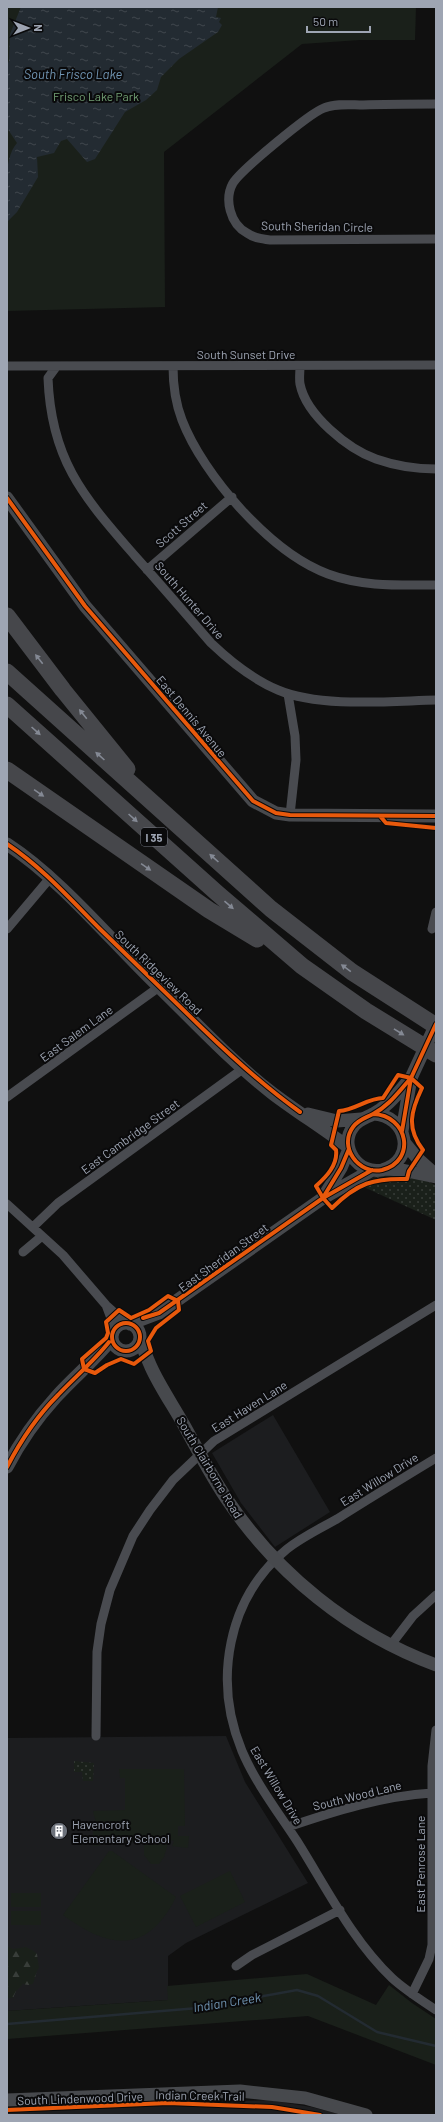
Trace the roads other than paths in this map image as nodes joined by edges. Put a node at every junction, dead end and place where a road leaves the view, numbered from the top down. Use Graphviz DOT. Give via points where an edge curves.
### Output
graph roads {
  1 [pos="436,104"];
  2 [pos="436,239"];
  3 [pos="436,365"];
  4 [pos="7,366"];
  5 [pos="173,366"];
  6 [pos="300,366"];
  7 [pos="56,367"];
  8 [pos="436,469"];
  9 [pos="232,497"];
  10 [pos="7,498"];
  11 [pos="147,570"];
  12 [pos="436,585"];
  13 [pos="7,616"];
  14 [pos="7,672"];
  15 [pos="288,694"];
  16 [pos="436,700"];
  17 [pos="7,705"];
  18 [pos="7,770"];
  19 [pos="160,810"];
  20 [pos="290,815"];
  21 [pos="434,817"];
  22 [pos="7,844"];
  23 [pos="50,878"];
  24 [pos="436,912"];
  25 [pos="7,929"];
  26 [pos="432,929"];
  27 [pos="302,966"];
  28 [pos="159,987"];
  29 [pos="436,1025"];
  30 [pos="436,1054"];
  31 [pos="244,1068"];
  32 [pos="410,1078"];
  33 [pos="7,1097"];
  34 [pos="300,1112"];
  35 [pos="367,1117"];
  36 [pos="403,1136"];
  37 [pos="348,1148"];
  38 [pos="386,1169"];
  39 [pos="372,1170"];
  40 [pos="436,1176"];
  41 [pos="323,1198"];
  42 [pos="7,1204"];
  43 [pos="33,1227"];
  44 [pos="42,1236"];
  45 [pos="23,1252"];
  46 [pos="106,1305"];
  47 [pos="436,1305"];
  48 [pos="159,1313"];
  49 [pos="121,1329"];
  50 [pos="140,1339"];
  51 [pos="125,1351"];
  52 [pos="96,1359"];
  53 [pos="150,1366"];
  54 [pos="200,1454"];
  55 [pos="436,1458"];
  56 [pos="7,1468"];
  57 [pos="276,1560"];
  58 [pos="436,1595"];
  59 [pos="390,1646"];
  60 [pos="436,1665"];
  61 [pos="436,1730"];
  62 [pos="96,1736"];
  63 [pos="432,1793"];
  64 [pos="288,1827"];
  65 [pos="340,1910"];
  66 [pos="236,1966"];
  67 [pos="412,1994"];
  68 [pos="436,2010"];
  69 [pos="7,2100"];
  70 [pos="366,2115"];
  1 -- 2 [label="street, South Sheridan Circle" via="337,105 317,111 238,178 230,192 229,204 237,225 257,238"];
  3 -- 6 [label="street, South Sunset Drive"];
  4 -- 7 [label="street, South Sunset Drive"];
  5 -- 6 [label="street, South Sunset Drive"];
  5 -- 7 [label="street, South Sunset Drive"];
  5 -- 9 [label="street" via="175,399 190,438 202,460"];
  6 -- 8 [label="street" via="300,384 304,396 324,424 341,439 357,450 387,463"];
  7 -- 11 [label="street, South Hunter Drive" via="48,378 48,393 56,435 64,459 88,500"];
  9 -- 11 [label="street, Scott Street"];
  9 -- 12 [label="street" via="273,541 305,564 328,574 376,584"];
  10 -- 20 [label="street, East Dennis Avenue" via="85,606 243,791 262,807"];
  11 -- 15 [label="street, South Hunter Drive" via="225,656 277,690"];
  19 -- 13 [label="highway, one-way"];
  19 -- 14 [label="highway, I 35, one-way"];
  15 -- 16 [label="street, South Hunter Drive" via="339,700"];
  15 -- 20 [label="street" via="296,760"];
  17 -- 27 [label="highway, I 35, one-way" via="217,894"];
  18 -- 27 [label="highway, one-way" via="208,910"];
  29 -- 19 [label="highway, I 35, one-way" via="378,990 318,948"];
  20 -- 21 [label="street, East Dennis Avenue"];
  22 -- 23 [label="street, South Ridgeview Road"];
  23 -- 25 [label="street"];
  23 -- 28 [label="street, South Ridgeview Road"];
  24 -- 26 [label="street"];
  27 -- 30 [label="highway, I 35, one-way" via="366,1011"];
  28 -- 31 [label="street, South Ridgeview Road"];
  28 -- 33 [label="street, East Salem Lane"];
  29 -- 32 [label="street"];
  31 -- 34 [label="street, South Ridgeview Road"];
  31 -- 43 [label="street, East Cambridge Street" via="58,1203"];
  32 -- 35 [label="street" via="391,1101"];
  32 -- 36 [label="street"];
  34 -- 35 [label="street, South Ridgeview Road" via="338,1121"];
  34 -- 37 [label="street, South Ridgeview Road"];
  35 -- 36 [label="street" via="381,1115 391,1118"];
  35 -- 37 [label="street" via="353,1127 349,1135"];
  36 -- 38 [label="street" via="400,1158"];
  36 -- 40 [label="street" via="417,1158"];
  37 -- 39 [label="street" via="358,1164"];
  37 -- 41 [label="street, East Sheridan Street" via="341,1168"];
  38 -- 39 [label="street"];
  38 -- 40 [label="street"];
  39 -- 41 [label="street, East Sheridan Street"];
  41 -- 48 [label="street, East Sheridan Street"];
  42 -- 43 [label="street"];
  43 -- 44 [label="street"];
  44 -- 45 [label="street"];
  44 -- 46 [label="street" via="83,1277"];
  46 -- 49 [label="street"];
  46 -- 49 [label="street"];
  47 -- 54 [label="street, East Haven Lane" via="214,1441"];
  48 -- 49 [label="street, East Sheridan Street"];
  48 -- 50 [label="street, East Sheridan Street"];
  49 -- 50 [label="street" via="136,1326"];
  49 -- 51 [label="street" via="113,1344"];
  49 -- 52 [label="street"];
  50 -- 51 [label="street" via="138,1346"];
  50 -- 53 [label="street, South Clairborne Road"];
  51 -- 52 [label="street"];
  51 -- 53 [label="street, South Clairborne Road"];
  52 -- 56 [label="street" via="57,1396 38,1419"];
  53 -- 54 [label="street, South Clairborne Road"];
  54 -- 57 [label="street, South Clairborne Road" via="226,1498"];
  54 -- 62 [label="street, East Haven Lane" via="173,1480 150,1510 134,1536 115,1577 97,1652"];
  55 -- 57 [label="street, East Willow Drive" via="288,1548"];
  57 -- 59 [label="street, South Clairborne Road" via="329,1608"];
  57 -- 64 [label="street, East Willow Drive" via="256,1582 242,1609 229,1652 227,1674 231,1720 243,1752"];
  58 -- 59 [label="street" via="413,1616"];
  59 -- 60 [label="street, South Clairborne Road"];
  61 -- 63 [label="street, East Penrose Lane"];
  63 -- 64 [label="street, South Wood Lane" via="390,1798 333,1812"];
  63 -- 67 [label="street, East Penrose Lane" via="432,1945 429,1959"];
  64 -- 65 [label="street, East Willow Drive"];
  65 -- 66 [label="street" via="252,1955"];
  65 -- 67 [label="street, East Willow Drive" via="379,1965"];
  67 -- 68 [label="street, East Willow Drive"];
  69 -- 70 [label="street, South Lindenwood Drive" via="240,2091 305,2098"];
}
